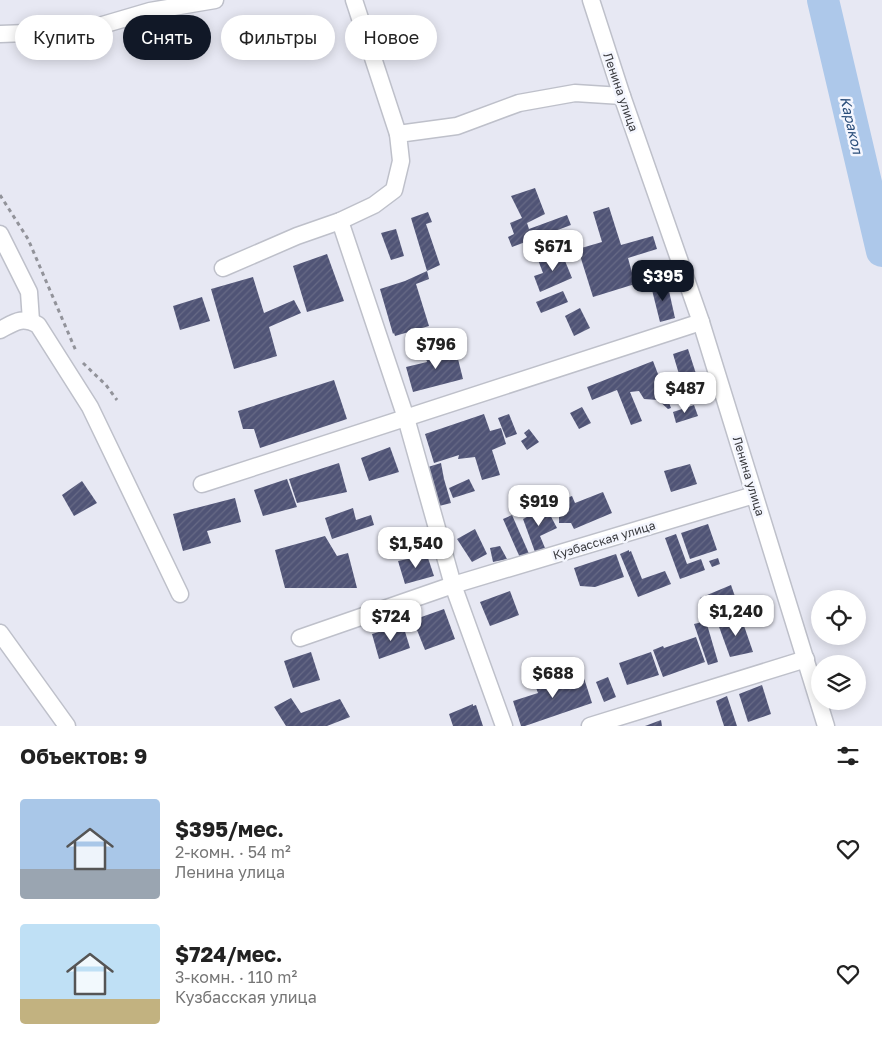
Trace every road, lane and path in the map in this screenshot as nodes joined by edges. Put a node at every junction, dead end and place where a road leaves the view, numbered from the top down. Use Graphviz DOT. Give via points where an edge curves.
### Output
graph roads {
  1 [pos="216,0"];
  2 [pos="354,0"];
  3 [pos="591,0"];
  4 [pos="148,5"];
  5 [pos="0,34"];
  6 [pos="622,96"];
  7 [pos="398,134"];
  8 [pos="0,194"];
  9 [pos="340,221"];
  10 [pos="0,234"];
  11 [pos="223,268"];
  12 [pos="31,321"];
  13 [pos="701,322"];
  14 [pos="0,330"];
  15 [pos="76,352"];
  16 [pos="80,360"];
  17 [pos="117,400"];
  18 [pos="406,418"];
  19 [pos="202,484"];
  20 [pos="754,495"];
  21 [pos="453,585"];
  22 [pos="180,594"];
  23 [pos="0,633"];
  24 [pos="300,638"];
  25 [pos="806,659"];
  26 [pos="67,726"];
  27 [pos="504,726"];
  28 [pos="590,726"];
  29 [pos="826,726"];
  1 -- 4 [label="street"];
  2 -- 7 [label="street"];
  3 -- 6 [label="street, Ленина улица"];
  4 -- 5 [label="street" via="82,31"];
  6 -- 7 [label="street" via="575,93 519,103 456,126"];
  6 -- 13 [label="street, Ленина улица"];
  7 -- 9 [label="street" via="401,161 394,190 374,205"];
  8 -- 15 [label="path" via="28,239"];
  9 -- 11 [label="street"];
  9 -- 18 [label="street"];
  10 -- 12 [label="street" via="29,292"];
  12 -- 14 [label="street" via="18,321"];
  12 -- 22 [label="street" via="38,325 90,407"];
  13 -- 18 [label="street"];
  13 -- 20 [label="street, Ленина улица"];
  16 -- 17 [label="path"];
  18 -- 19 [label="street"];
  18 -- 21 [label="street"];
  20 -- 21 [label="street, Кузбасская улица"];
  20 -- 25 [label="street, Ленина улица"];
  21 -- 24 [label="street, Кузбасская улица"];
  21 -- 27 [label="street"];
  23 -- 26 [label="street"];
  25 -- 28 [label="street"];
  25 -- 29 [label="street, Ленина улица"];
}
